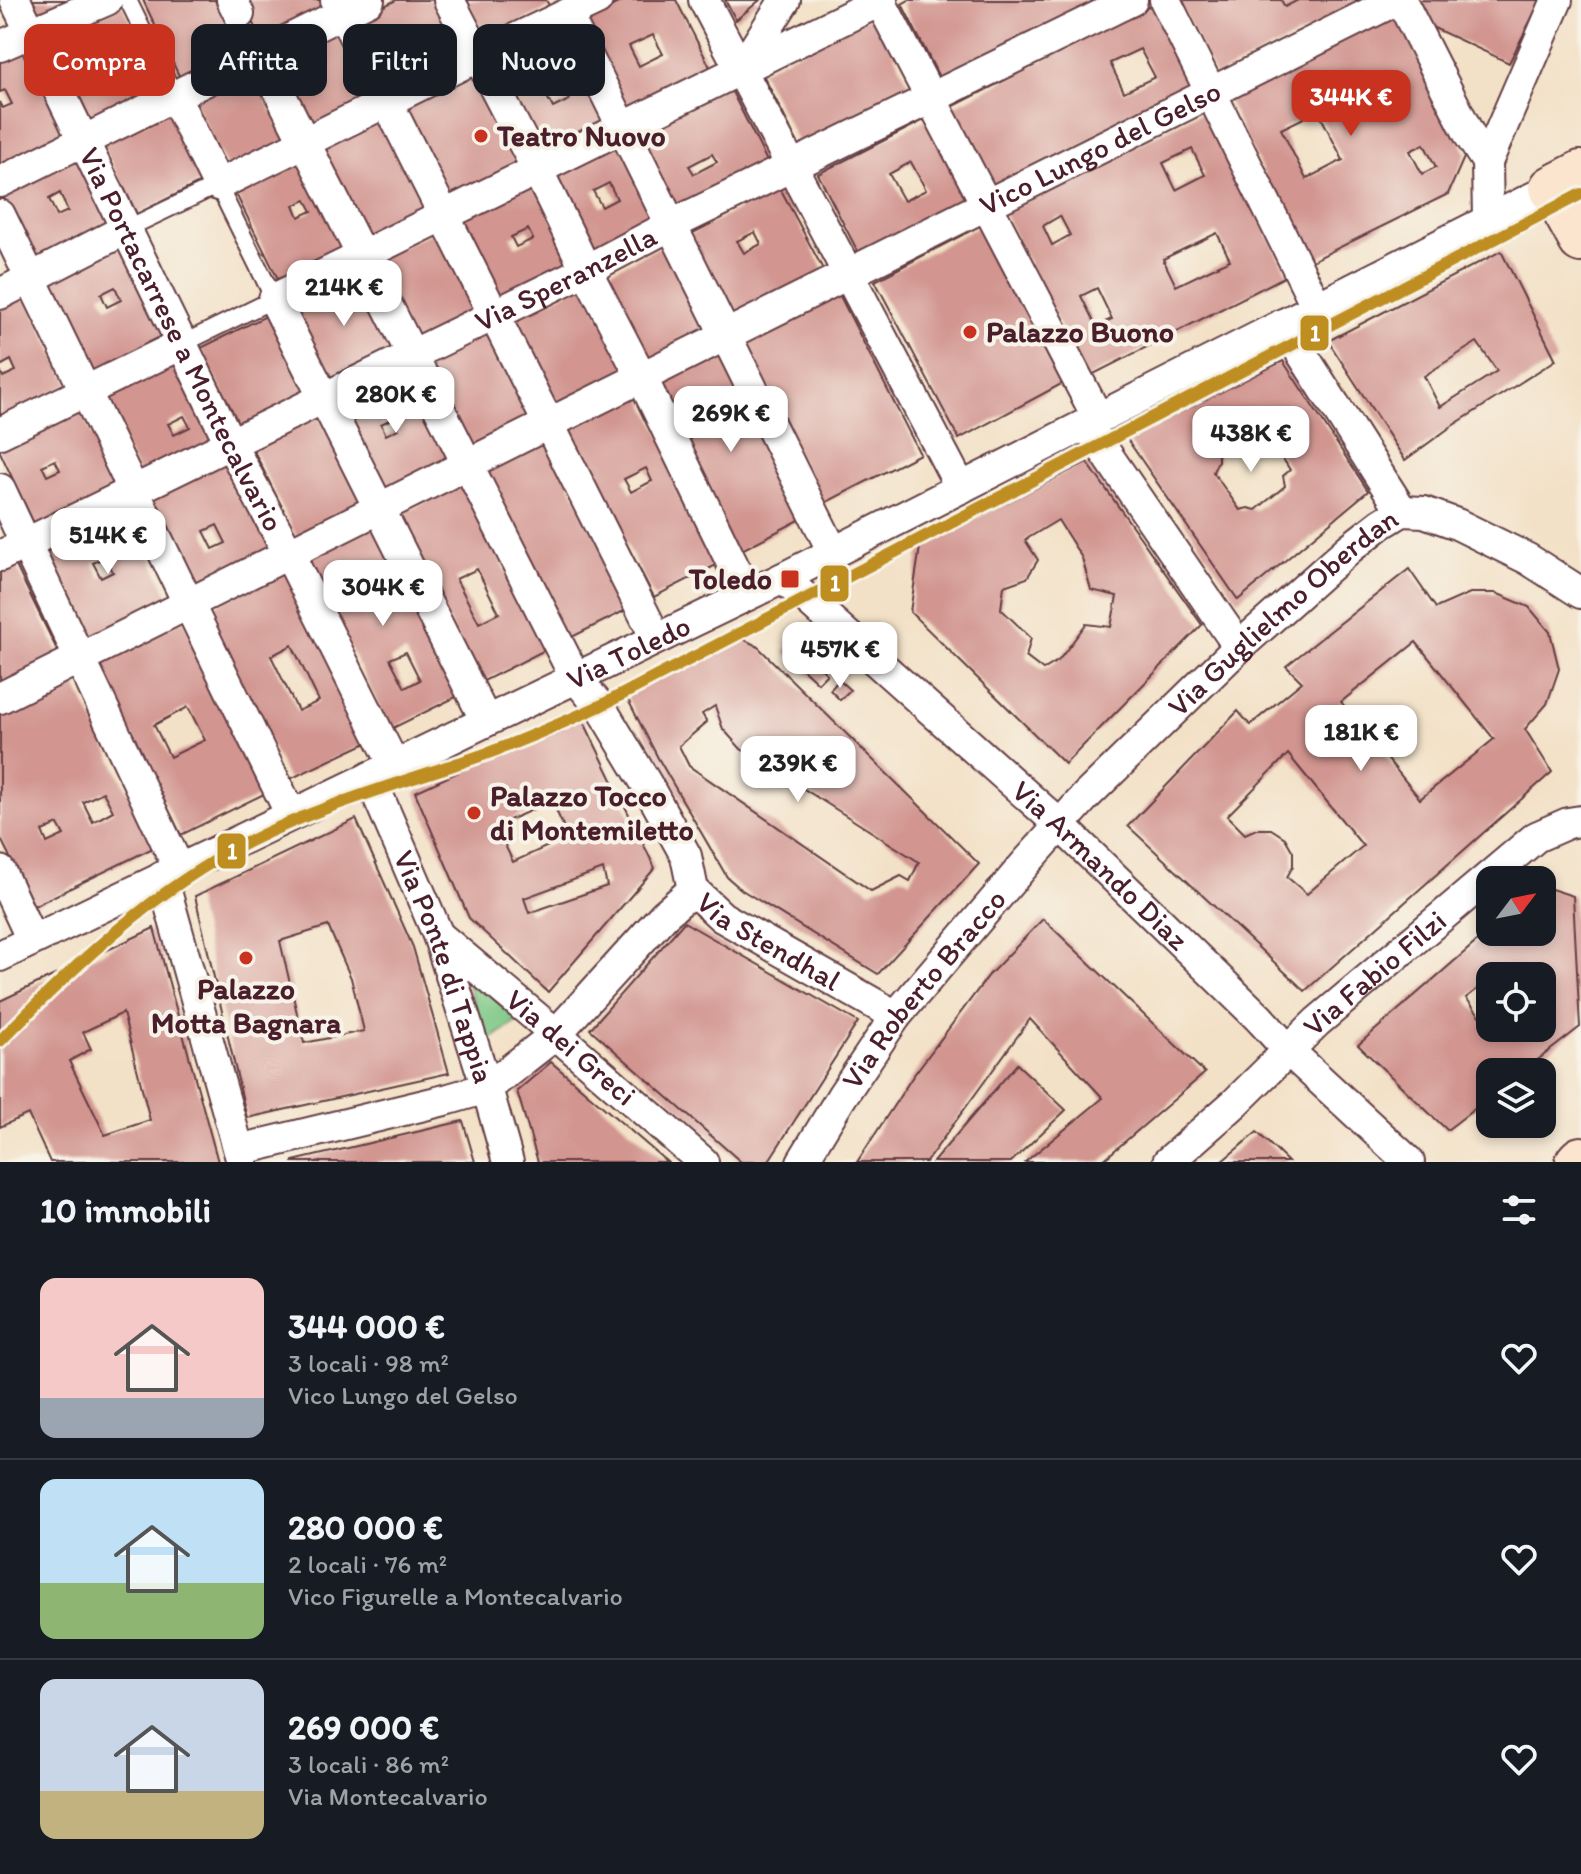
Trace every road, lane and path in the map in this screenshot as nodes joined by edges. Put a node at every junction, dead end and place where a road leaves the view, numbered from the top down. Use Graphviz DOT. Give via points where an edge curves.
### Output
graph roads {
  1 [pos="15,0"];
  2 [pos="107,0"];
  3 [pos="128,0"];
  4 [pos="449,0"];
  5 [pos="597,0"];
  6 [pos="704,0"];
  7 [pos="785,0"];
  8 [pos="881,0"];
  9 [pos="1132,0"];
  10 [pos="1165,0"];
  11 [pos="1398,0"];
  12 [pos="1557,0"];
  13 [pos="349,4"];
  14 [pos="563,7"];
  15 [pos="27,24"];
  16 [pos="52,24"];
  17 [pos="140,24"];
  18 [pos="313,24"];
  19 [pos="534,24"];
  20 [pos="24,36"];
  21 [pos="473,45"];
  22 [pos="0,46"];
  23 [pos="473,59"];
  24 [pos="741,69"];
  25 [pos="1211,93"];
  26 [pos="61,96"];
  27 [pos="172,96"];
  28 [pos="174,96"];
  29 [pos="281,96"];
  30 [pos="500,96"];
  31 [pos="931,98"];
  32 [pos="387,102"];
  33 [pos="622,127"];
  34 [pos="83,141"];
  35 [pos="304,142"];
  36 [pos="1487,162"];
  37 [pos="792,166"];
  38 [pos="537,169"];
  39 [pos="1566,180"];
  40 [pos="0,182"];
  41 [pos="218,185"];
  42 [pos="987,205"];
  43 [pos="0,215"];
  44 [pos="444,215"];
  45 [pos="1488,220"];
  46 [pos="671,225"];
  47 [pos="126,229"];
  48 [pos="1581,240"];
  49 [pos="362,256"];
  50 [pos="586,270"];
  51 [pos="849,274"];
  52 [pos="31,279"];
  53 [pos="0,294"];
  54 [pos="274,299"];
  55 [pos="1317,307"];
  56 [pos="493,314"];
  57 [pos="1283,324"];
  58 [pos="726,335"];
  59 [pos="182,344"];
  60 [pos="411,354"];
  61 [pos="642,378"];
  62 [pos="86,391"];
  63 [pos="323,397"];
  64 [pos="1092,421"];
  65 [pos="548,424"];
  66 [pos="0,433"];
  67 [pos="230,443"];
  68 [pos="467,464"];
  69 [pos="961,488"];
  70 [pos="0,489"];
  71 [pos="134,490"];
  72 [pos="379,509"];
  73 [pos="1402,511"];
  74 [pos="13,550"];
  75 [pos="833,552"];
  76 [pos="289,554"];
  77 [pos="783,578"];
  78 [pos="1581,593"];
  79 [pos="747,594"];
  80 [pos="189,604"];
  81 [pos="656,638"];
  82 [pos="1239,647"];
  83 [pos="80,658"];
  84 [pos="575,677"];
  85 [pos="0,698"];
  86 [pos="486,721"];
  87 [pos="382,771"];
  88 [pos="291,815"];
  89 [pos="1581,821"];
  90 [pos="1060,825"];
  91 [pos="0,871"];
  92 [pos="171,873"];
  93 [pos="693,890"];
  94 [pos="438,935"];
  95 [pos="32,940"];
  96 [pos="0,956"];
  97 [pos="896,1016"];
  98 [pos="556,1034"];
  99 [pos="1289,1051"];
  100 [pos="487,1088"];
  101 [pos="240,1156"];
  102 [pos="508,1162"];
  103 [pos="703,1162"];
  104 [pos="802,1162"];
  105 [pos="1168,1162"];
  106 [pos="1409,1162"];
  1 -- 15 [label="street, Via Portacarrese a Montecalvario"];
  2 -- 16 [label="street"];
  3 -- 17 [label="lane"];
  4 -- 21 [label="street"];
  5 -- 14 [label="street"];
  6 -- 24 [label="street"];
  7 -- 24 [label="street"];
  8 -- 24 [label="street"];
  8 -- 31 [label="street"];
  9 -- 31 [label="street, Via Speranzella"];
  10 -- 25 [label="street"];
  11 -- 25 [label="street, Vico Lungo del Gelso"];
  11 -- 36 [label="street"];
  12 -- 36 [label="street"];
  13 -- 18 [label="street"];
  13 -- 32 [label="street"];
  14 -- 19 [label="street"];
  14 -- 33 [label="street"];
  20 -- 22 [label="street"];
  23 -- 32 [label="street"];
  24 -- 33 [label="street"];
  24 -- 37 [label="street"];
  25 -- 42 [label="street, Vico Lungo del Gelso"];
  25 -- 55 [label="street"];
  26 -- 34 [label="street, Via Portacarrese a Montecalvario"];
  27 -- 34 [label="street"];
  28 -- 41 [label="street"];
  29 -- 35 [label="street, Via Stendhal"];
  30 -- 38 [label="street"];
  31 -- 37 [label="street, Via Speranzella"];
  31 -- 42 [label="street"];
  32 -- 35 [label="street"];
  32 -- 44 [label="street"];
  33 -- 38 [label="street"];
  33 -- 46 [label="street"];
  34 -- 40 [label="street"];
  34 -- 47 [label="street, Via Portacarrese a Montecalvario"];
  35 -- 41 [label="street"];
  35 -- 49 [label="street, Via Stendhal"];
  36 -- 45 [label="street"];
  37 -- 46 [label="street, Via Speranzella"];
  37 -- 51 [label="street"];
  38 -- 44 [label="street"];
  38 -- 50 [label="street"];
  39 -- 45 [label="street, Via Toledo"];
  39 -- 48 [label="main road"];
  41 -- 47 [label="lane"];
  41 -- 54 [label="lane"];
  42 -- 51 [label="street, Vico Lungo del Gelso"];
  42 -- 64 [label="street"];
  43 -- 52 [label="street"];
  44 -- 49 [label="street"];
  44 -- 56 [label="street"];
  45 -- 55 [label="street, Via Toledo"];
  46 -- 50 [label="street, Via Speranzella"];
  46 -- 58 [label="street"];
  47 -- 52 [label="street"];
  47 -- 59 [label="street, Via Portacarrese a Montecalvario"];
  49 -- 54 [label="street"];
  49 -- 60 [label="street, Via Stendhal"];
  50 -- 56 [label="street, Via Speranzella"];
  50 -- 61 [label="street"];
  51 -- 58 [label="street, Vico Lungo del Gelso"];
  51 -- 69 [label="street"];
  52 -- 53 [label="street"];
  52 -- 62 [label="street"];
  54 -- 59 [label="lane"];
  54 -- 63 [label="street"];
  55 -- 57 [label="street, Via Toledo"];
  56 -- 60 [label="street, Via Speranzella"];
  56 -- 65 [label="street"];
  57 -- 64 [label="street, Via Toledo"];
  57 -- 73 [label="street"];
  58 -- 61 [label="street, Vico Lungo del Gelso"];
  58 -- 75 [label="street"];
  59 -- 62 [label="street"];
  59 -- 67 [label="street, Via Portacarrese a Montecalvario"];
  60 -- 63 [label="street, Via Speranzella"];
  60 -- 68 [label="street, Via Stendhal"];
  61 -- 65 [label="street, Vico Lungo del Gelso"];
  61 -- 79 [label="street"];
  62 -- 66 [label="street"];
  62 -- 71 [label="street"];
  63 -- 67 [label="street, Via Speranzella"];
  63 -- 72 [label="street"];
  64 -- 69 [label="street, Via Toledo"];
  64 -- 82 [label="street"];
  65 -- 68 [label="street, Vico Lungo del Gelso"];
  65 -- 81 [label="street"];
  67 -- 71 [label="street, Via Speranzella"];
  67 -- 76 [label="street, Via Portacarrese a Montecalvario"];
  68 -- 72 [label="street, Vico Lungo del Gelso"];
  68 -- 84 [label="street, Via Stendhal"];
  69 -- 75 [label="street, Via Toledo"];
  70 -- 74 [label="street"];
  71 -- 74 [label="street, Via Speranzella"];
  71 -- 80 [label="street"];
  72 -- 76 [label="street, Vico Lungo del Gelso"];
  72 -- 86 [label="street"];
  73 -- 78 [label="street, Via Guglielmo Oberdan" via="1424,512 1457,524"];
  73 -- 82 [label="street, Via Guglielmo Oberdan" via="1350,548"];
  74 -- 83 [label="street"];
  75 -- 77 [label="street, Via Toledo"];
  76 -- 80 [label="street, Vico Lungo del Gelso"];
  76 -- 87 [label="street, Via Portacarrese a Montecalvario"];
  77 -- 79 [label="street, Via Toledo"];
  77 -- 90 [label="street, Via Armando Diaz"];
  79 -- 81 [label="street, Via Toledo"];
  80 -- 83 [label="street, Vico Lungo del Gelso"];
  80 -- 88 [label="street"];
  81 -- 84 [label="street, Via Toledo"];
  82 -- 90 [label="street, Via Guglielmo Oberdan"];
  83 -- 85 [label="street, Vico Lungo del Gelso"];
  83 -- 92 [label="street"];
  84 -- 86 [label="street, Via Toledo"];
  84 -- 93 [label="street, Via Stendhal" via="601,708 646,783 686,856"];
  86 -- 87 [label="street, Via Toledo"];
  87 -- 88 [label="street, Via Toledo"];
  87 -- 94 [label="street, Via Ponte di Tappia"];
  88 -- 92 [label="street, Via Toledo"];
  89 -- 99 [label="street, Via Fabio Filzi" via="1536,837"];
  90 -- 97 [label="street, Via Roberto Bracco"];
  90 -- 99 [label="street, Via Armando Diaz"];
  91 -- 95 [label="street"];
  92 -- 95 [label="street, Via Toledo"];
  92 -- 101 [label="street"];
  93 -- 97 [label="street, Via Stendhal" via="722,917"];
  93 -- 98 [label="street"];
  94 -- 98 [label="street, Via dei Greci"];
  94 -- 100 [label="street, Via Ponte di Tappia"];
  95 -- 96 [label="street, Via Toledo"];
  97 -- 104 [label="street, Via Roberto Bracco"];
  98 -- 100 [label="street"];
  98 -- 103 [label="street, Via dei Greci"];
  99 -- 105 [label="street, Via Fabio Filzi"];
  99 -- 106 [label="street, Via Armando Diaz"];
  100 -- 101 [label="street"];
  100 -- 102 [label="street, Via Ponte di Tappia"];
}
